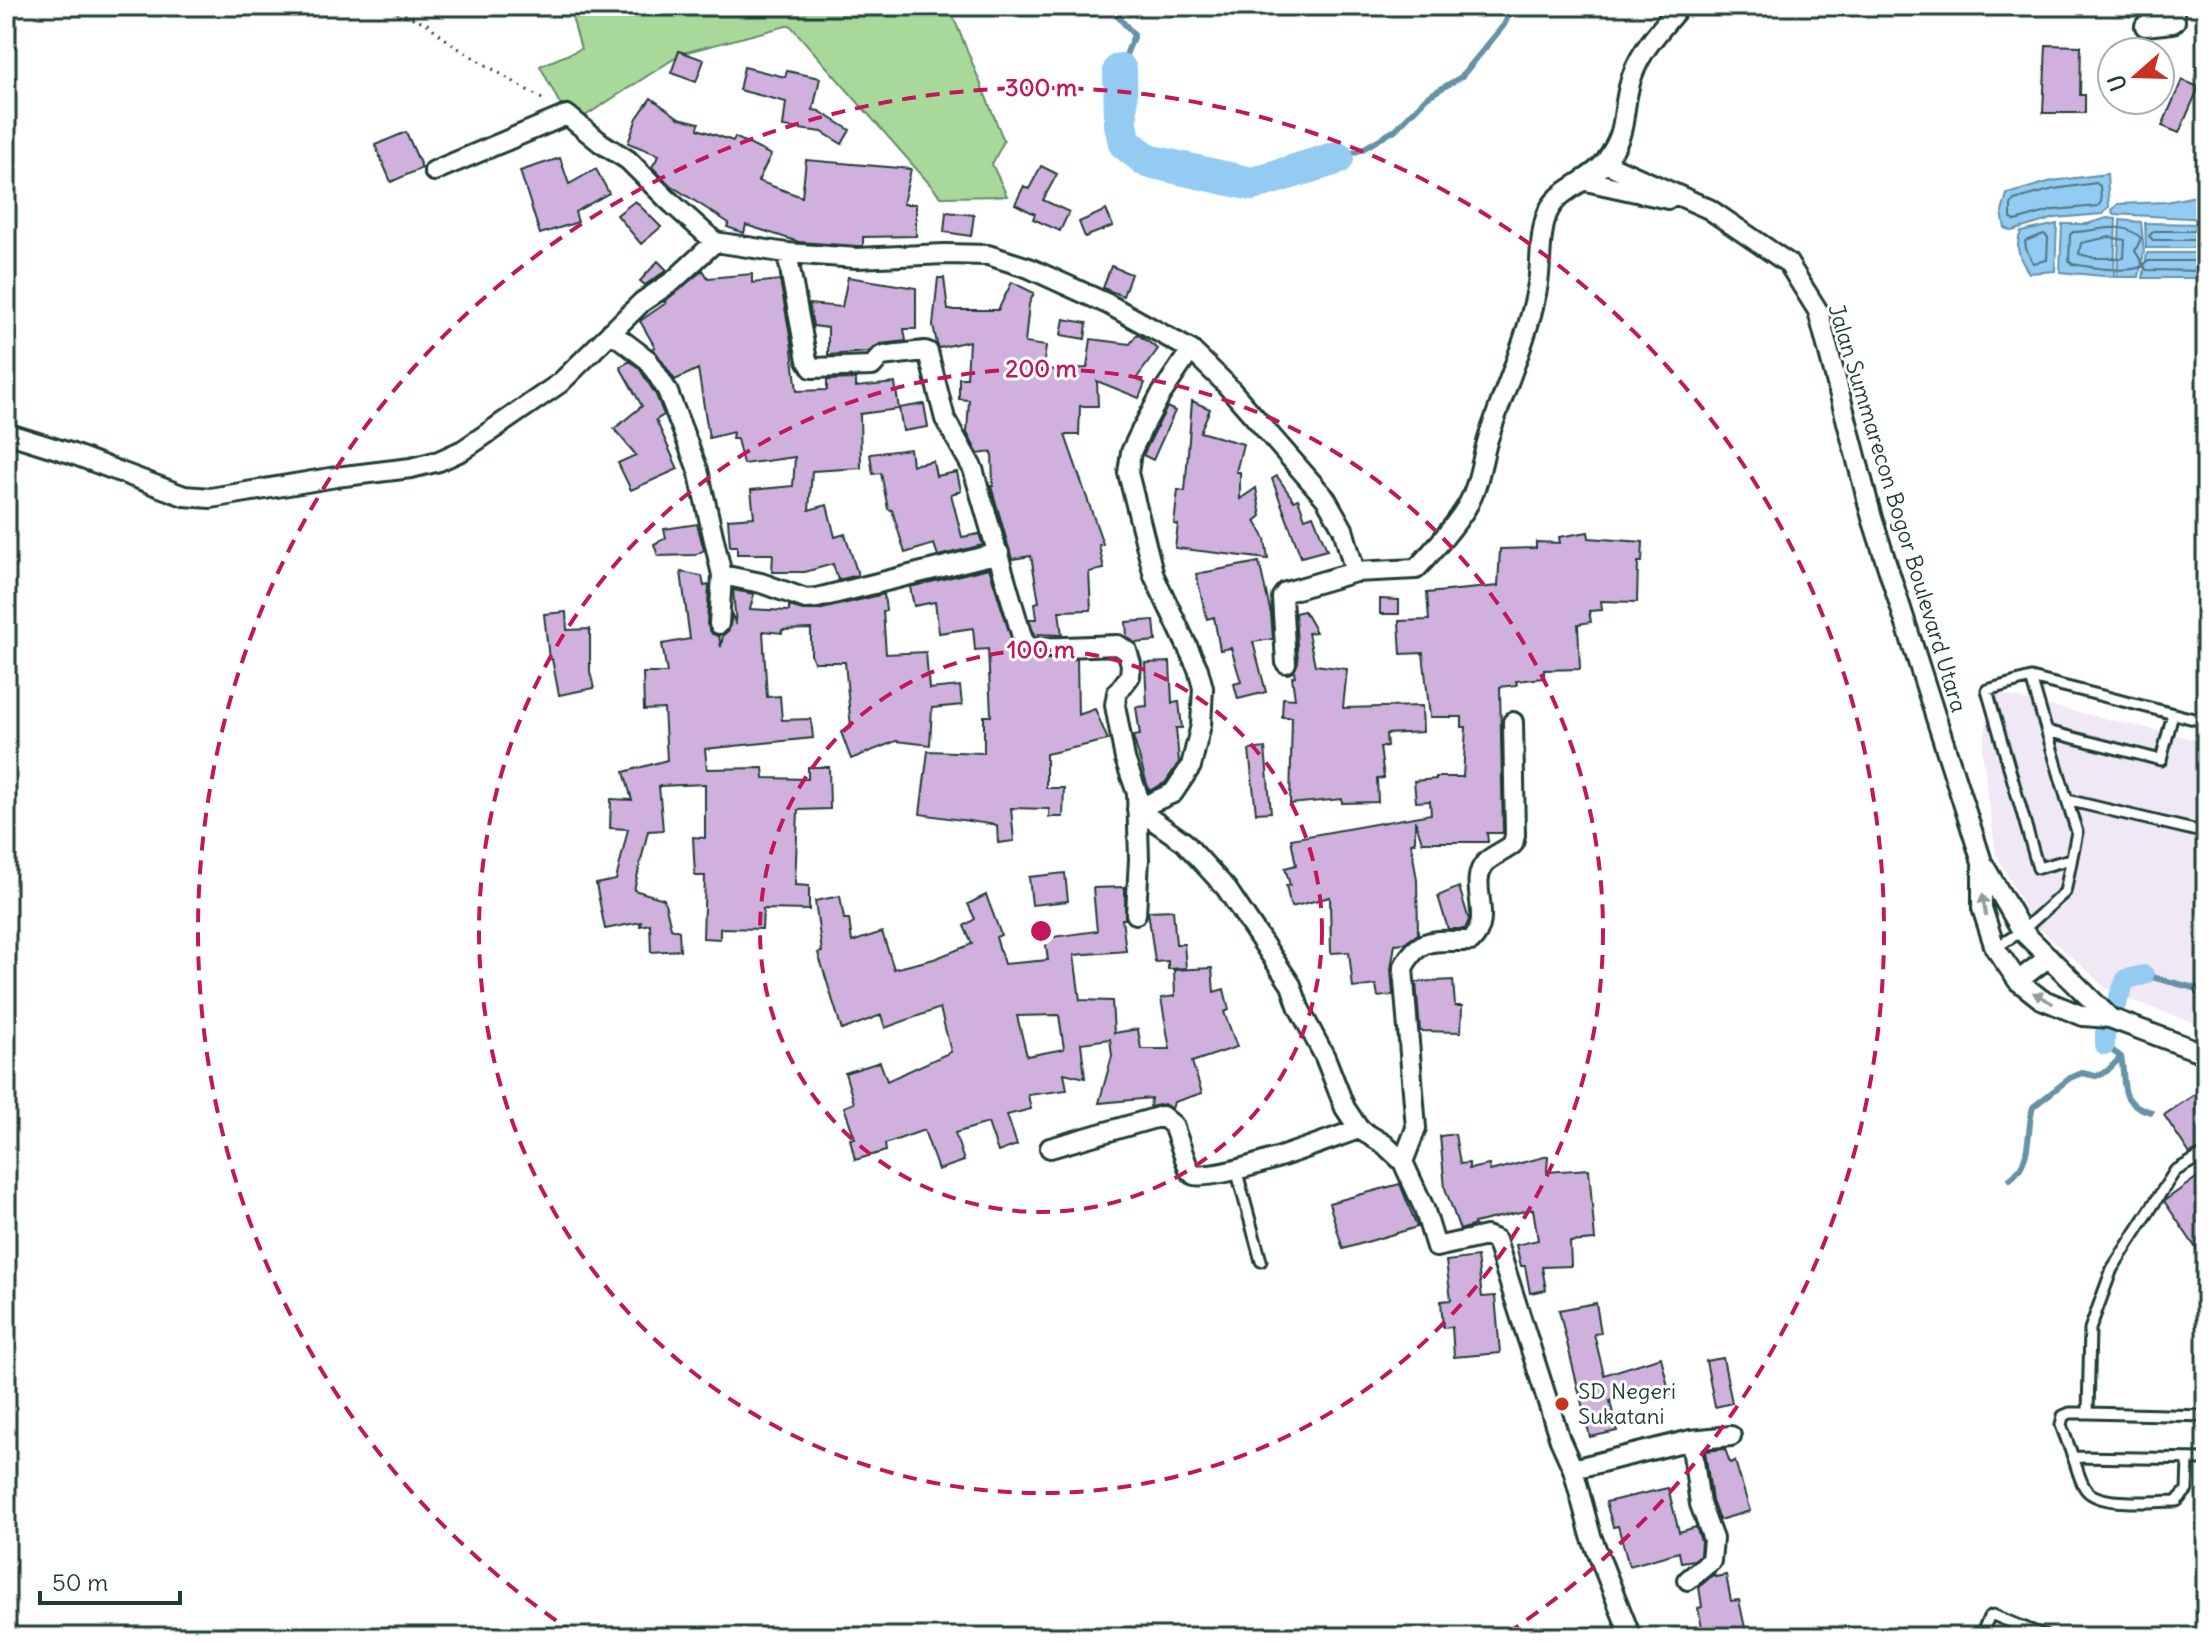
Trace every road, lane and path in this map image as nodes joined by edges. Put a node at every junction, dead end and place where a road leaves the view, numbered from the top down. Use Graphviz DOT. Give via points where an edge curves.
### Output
graph roads {
  1 [pos="382,6"];
  2 [pos="1680,6"];
  3 [pos="2173,6"];
  4 [pos="2145,26"];
  5 [pos="567,115"];
  6 [pos="1605,163"];
  7 [pos="434,171"];
  8 [pos="1586,181"];
  9 [pos="1709,209"];
  10 [pos="715,242"];
  11 [pos="787,253"];
  12 [pos="611,332"];
  13 [pos="1191,350"];
  14 [pos="6,433"];
  15 [pos="999,553"];
  16 [pos="1355,572"];
  17 [pos="722,575"];
  18 [pos="719,624"];
  19 [pos="1286,663"];
  20 [pos="2031,678"];
  21 [pos="2173,714"];
  22 [pos="1513,722"];
  23 [pos="2206,722"];
  24 [pos="2047,731"];
  25 [pos="2067,800"];
  26 [pos="1137,809"];
  27 [pos="2206,833"];
  28 [pos="2071,859"];
  29 [pos="1982,862"];
  30 [pos="1136,914"];
  31 [pos="2022,931"];
  32 [pos="1995,948"];
  33 [pos="2049,957"];
  34 [pos="2018,981"];
  35 [pos="2110,1018"];
  36 [pos="2206,1054"];
  37 [pos="1359,1129"];
  38 [pos="1050,1148"];
  39 [pos="2206,1153"];
  40 [pos="1403,1162"];
  41 [pos="1236,1169"];
  42 [pos="1261,1261"];
  43 [pos="2088,1413"];
  44 [pos="2206,1416"];
  45 [pos="1731,1436"];
  46 [pos="1691,1440"];
  47 [pos="2073,1457"];
  48 [pos="2188,1459"];
  49 [pos="2206,1459"];
  50 [pos="1573,1469"];
  51 [pos="1688,1580"];
  52 [pos="1631,1637"];
  53 [pos="1980,1637"];
  54 [pos="2047,1637"];
  1 -- 5 [label="path" via="426,23"];
  2 -- 6 [label="street" via="1639,57 1629,86 1624,131"];
  3 -- 4 [label="street" via="2173,23"];
  5 -- 7 [label="street"];
  5 -- 10 [label="street" via="628,160"];
  6 -- 8 [label="street"];
  6 -- 9 [label="street, Jalan Summarecon Bogor Boulevard Utara"];
  8 -- 9 [label="street, Jalan Summarecon Bogor Boulevard Utara"];
  8 -- 16 [label="street" via="1564,191 1546,215 1530,321 1466,508 1416,569"];
  9 -- 29 [label="street, Jalan Summarecon Bogor Boulevard Utara" via="1788,263 1818,311 1872,518"];
  10 -- 11 [label="street"];
  10 -- 12 [label="street"];
  11 -- 13 [label="street" via="857,258 988,255 1108,304"];
  11 -- 15 [label="street" via="812,368 872,366 881,356 928,352 945,419 973,469"];
  12 -- 14 [label="street" via="560,383 463,450 411,468 211,498 184,496"];
  12 -- 17 [label="street" via="648,360 667,390 698,470"];
  13 -- 16 [label="street" via="1326,499 1343,529"];
  13 -- 26 [label="street" via="1142,429 1128,473 1154,576 1198,669 1201,725 1191,766 1173,793"];
  15 -- 17 [label="street" via="806,599"];
  15 -- 26 [label="street" via="1018,630 1029,647 1118,645 1127,651 1130,676 1115,705"];
  16 -- 19 [label="street" via="1282,597"];
  17 -- 18 [label="street"];
  20 -- 21 [label="lane"];
  20 -- 24 [label="lane"];
  20 -- 28 [label="lane" via="1987,690 2038,868"];
  21 -- 23 [label="lane"];
  21 -- 24 [label="lane" via="2161,760"];
  22 -- 40 [label="street" via="1515,835 1513,844 1485,863 1479,878 1478,934 1471,941 1424,943 1411,952 1403,968 1416,1128"];
  24 -- 25 [label="lane"];
  25 -- 27 [label="lane"];
  25 -- 28 [label="lane" via="2077,832"];
  26 -- 30 [label="street"];
  26 -- 37 [label="street" via="1184,842 1226,888 1291,985"];
  28 -- 31 [label="lane" via="2065,892"];
  29 -- 31 [label="street, Jalan Summarecon Bogor Boulevard Utara"];
  32 -- 29 [label="street, Jalan Summarecon Bogor Boulevard Utara, one-way" via="1982,908"];
  31 -- 32 [label="lane"];
  31 -- 33 [label="street, Jalan Summarecon Bogor Boulevard Utara"];
  32 -- 34 [label="street, Jalan Summarecon Bogor Boulevard Utara"];
  33 -- 34 [label="street"];
  33 -- 35 [label="street, Jalan Summarecon Bogor Boulevard Utara"];
  35 -- 34 [label="street, Jalan Summarecon Bogor Boulevard Utara, one-way" via="2083,1016 2041,999"];
  35 -- 36 [label="street, Jalan Summarecon Bogor Boulevard Utara"];
  37 -- 40 [label="street"];
  37 -- 41 [label="street"];
  38 -- 41 [label="street" via="1162,1116 1173,1125 1194,1175"];
  39 -- 43 [label="lane" via="2175,1171 2112,1269 2090,1329"];
  40 -- 50 [label="street" via="1436,1247 1486,1236 1496,1240"];
  41 -- 42 [label="lane"];
  43 -- 44 [label="lane"];
  43 -- 47 [label="lane" via="2063,1416 2061,1425"];
  45 -- 46 [label="street"];
  46 -- 50 [label="street"];
  46 -- 51 [label="street" via="1700,1504 1713,1539 1711,1561"];
  47 -- 48 [label="lane"];
  47 -- 48 [label="lane" via="2084,1487 2103,1500 2177,1501 2187,1490"];
  48 -- 49 [label="lane"];
  50 -- 52 [label="street" via="1591,1536"];
  53 -- 54 [label="lane" via="1993,1615"];
}
